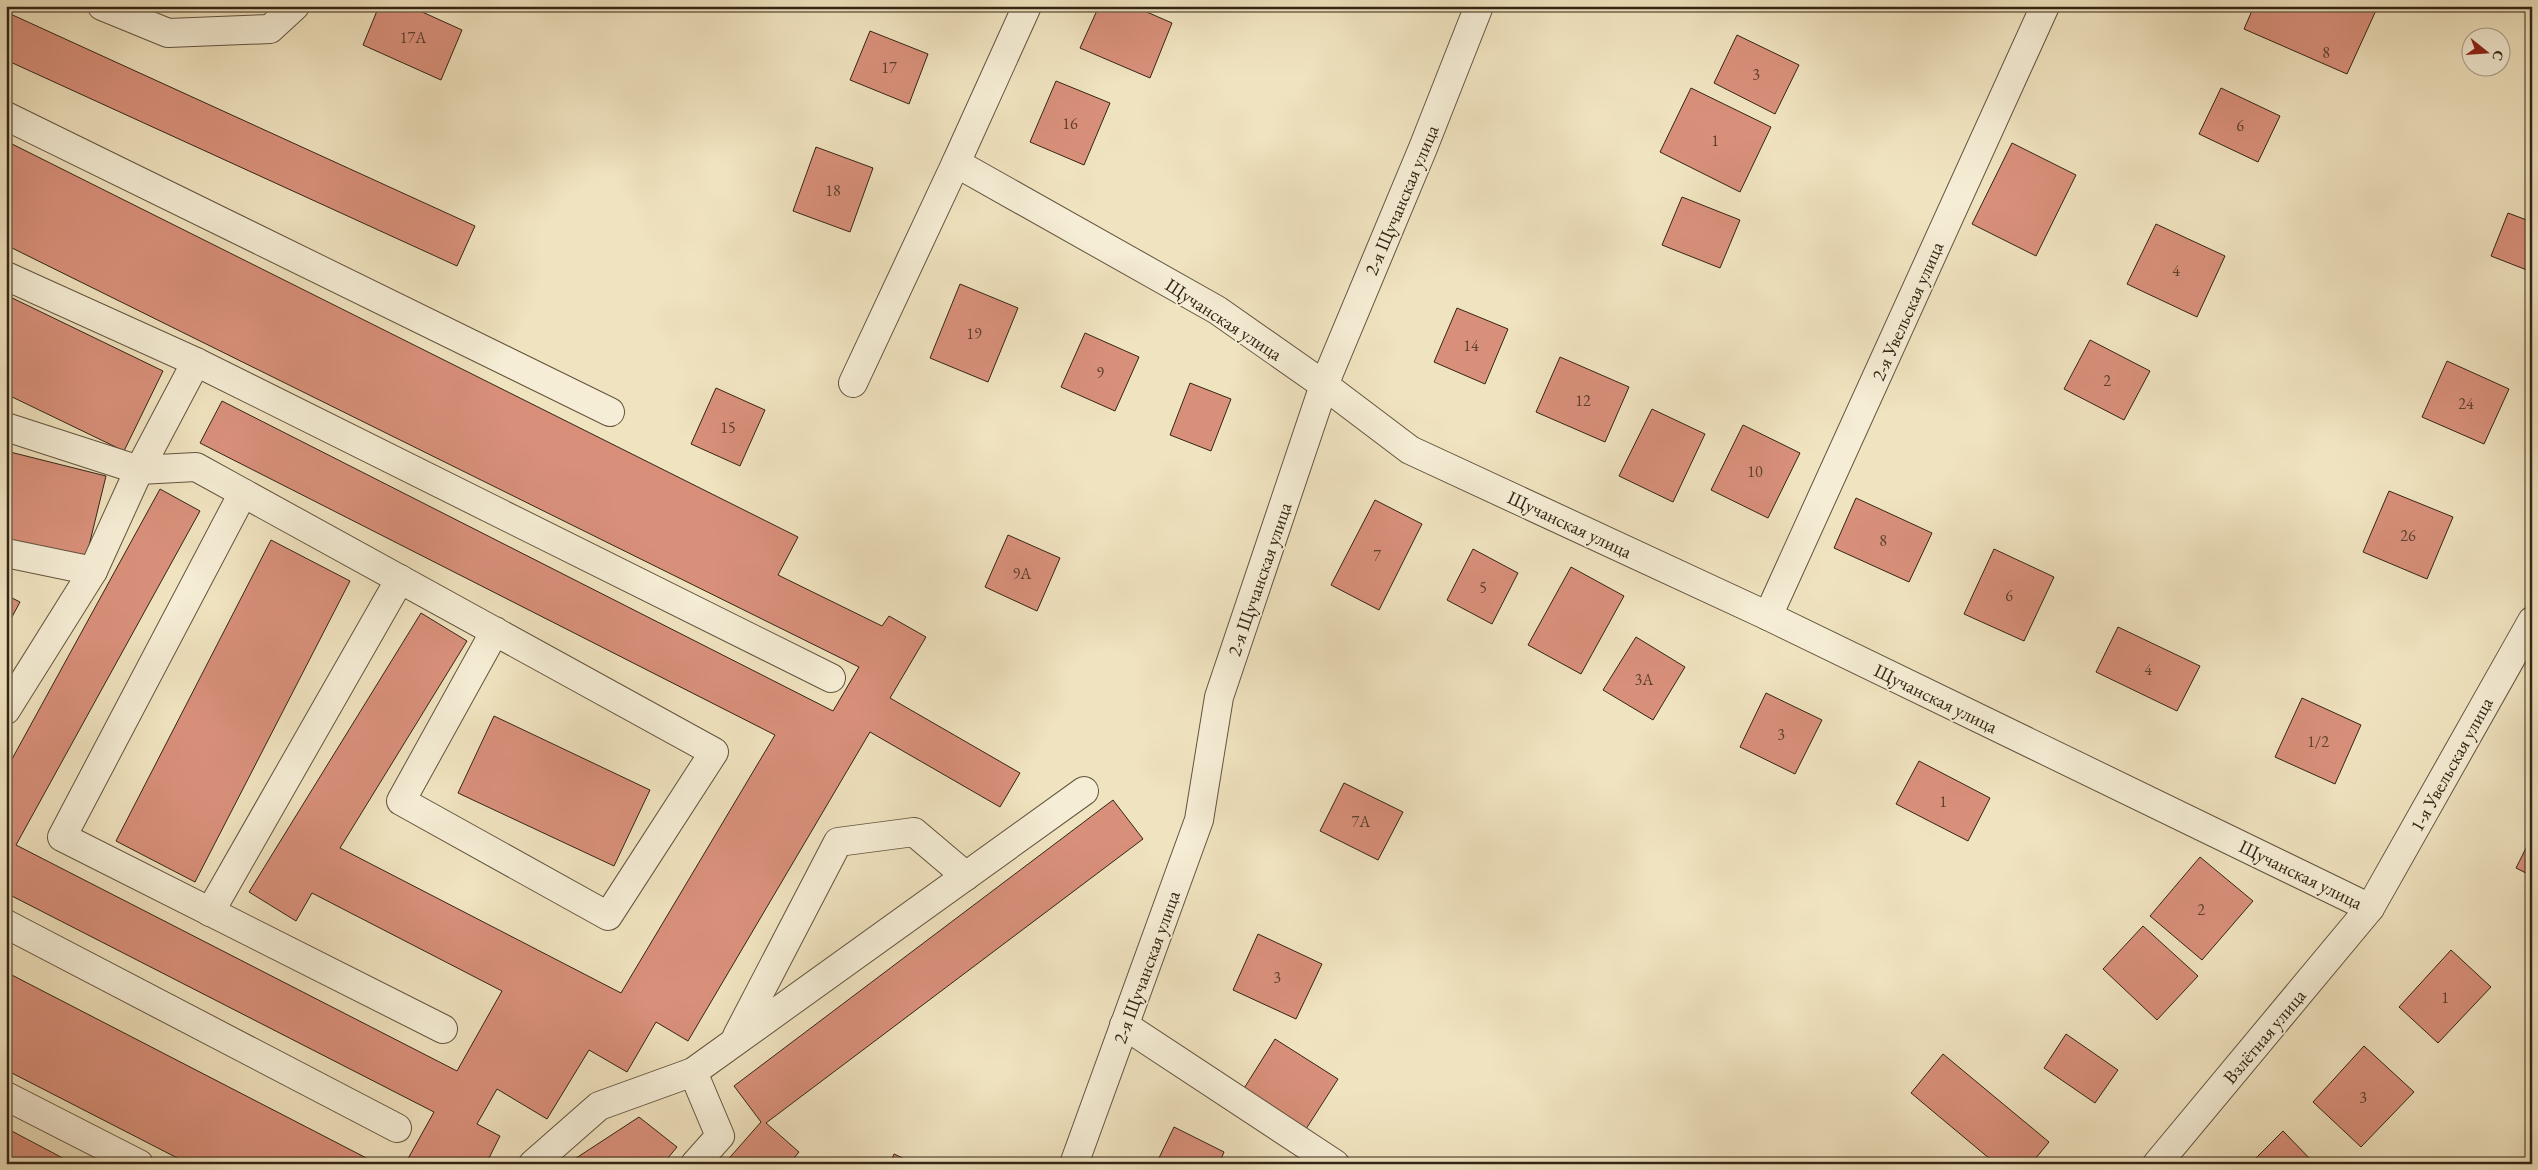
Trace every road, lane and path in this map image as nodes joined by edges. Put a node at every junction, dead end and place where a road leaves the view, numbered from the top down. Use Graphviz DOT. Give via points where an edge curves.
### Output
graph roads {
  1 [pos="102,6"];
  2 [pos="296,6"];
  3 [pos="1028,6"];
  4 [pos="1479,6"];
  5 [pos="2045,6"];
  6 [pos="6,116"];
  7 [pos="956,163"];
  8 [pos="6,276"];
  9 [pos="196,362"];
  10 [pos="853,383"];
  11 [pos="1324,385"];
  12 [pos="610,412"];
  13 [pos="6,427"];
  14 [pos="139,470"];
  15 [pos="243,493"];
  16 [pos="6,553"];
  17 [pos="93,571"];
  18 [pos="400,579"];
  19 [pos="1768,616"];
  20 [pos="2532,621"];
  21 [pos="495,631"];
  22 [pos="831,678"];
  23 [pos="6,710"];
  24 [pos="1084,791"];
  25 [pos="966,876"];
  26 [pos="2370,908"];
  27 [pos="210,912"];
  28 [pos="6,924"];
  29 [pos="1124,1025"];
  30 [pos="443,1029"];
  31 [pos="734,1042"];
  32 [pos="693,1072"];
  33 [pos="6,1096"];
  34 [pos="397,1128"];
  35 [pos="139,1164"];
  36 [pos="534,1164"];
  37 [pos="696,1164"];
  38 [pos="1074,1164"];
  39 [pos="1335,1164"];
  40 [pos="2157,1164"];
  1 -- 2 [label="street" via="168,33 270,30"];
  3 -- 7 [label="street"];
  4 -- 11 [label="street, 2-я Щучанская улица"];
  5 -- 19 [label="street, 2-я Увельская улица"];
  6 -- 12 [label="street"];
  7 -- 10 [label="street"];
  7 -- 11 [label="street, Щучанская улица" via="1217,310"];
  8 -- 9 [label="street"];
  9 -- 14 [label="street"];
  9 -- 22 [label="street"];
  11 -- 19 [label="street, Щучанская улица" via="1410,450"];
  11 -- 29 [label="street, 2-я Щучанская улица" via="1219,698 1199,820"];
  13 -- 14 [label="street"];
  14 -- 15 [label="street" via="196,467"];
  14 -- 17 [label="street"];
  15 -- 18 [label="street"];
  15 -- 27 [label="street" via="62,837"];
  16 -- 17 [label="street"];
  17 -- 23 [label="street"];
  18 -- 21 [label="street"];
  18 -- 27 [label="street"];
  19 -- 26 [label="street, Щучанская улица"];
  20 -- 26 [label="street, 1-я Увельская улица"];
  21 -- 21 [label="street" via="714,752 608,916 401,801"];
  24 -- 25 [label="street"];
  25 -- 31 [label="street"];
  25 -- 31 [label="street" via="914,832 838,842"];
  26 -- 40 [label="street, Взлётная улица"];
  27 -- 30 [label="street"];
  28 -- 34 [label="street"];
  29 -- 38 [label="street, 2-я Щучанская улица"];
  29 -- 39 [label="street"];
  31 -- 32 [label="street"];
  32 -- 36 [label="street" via="598,1106"];
  32 -- 37 [label="street" via="720,1136"];
  33 -- 35 [label="street"];
}
